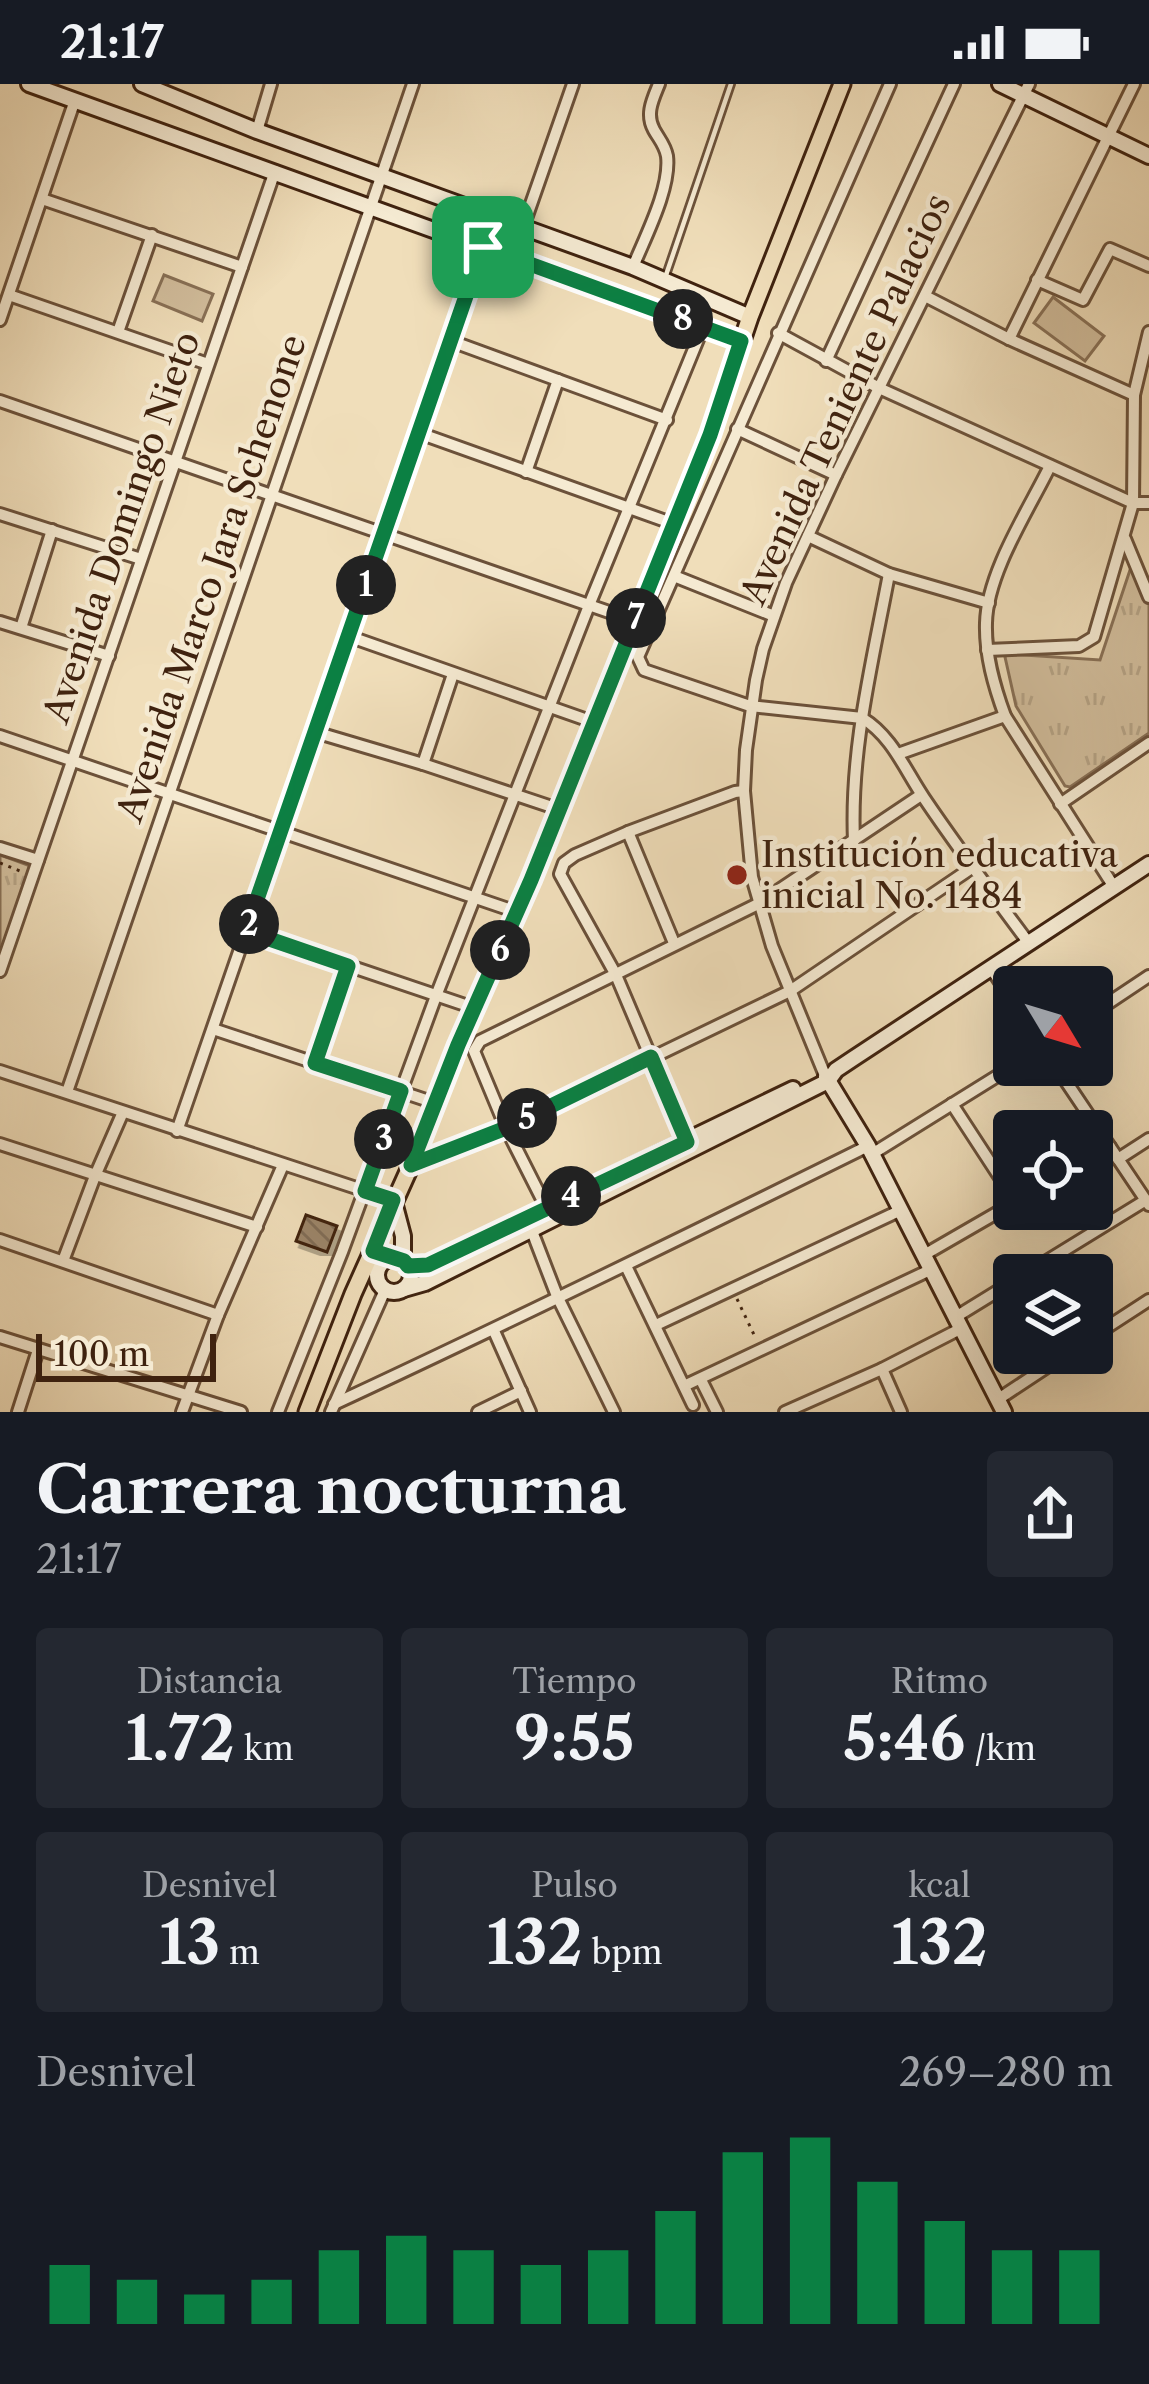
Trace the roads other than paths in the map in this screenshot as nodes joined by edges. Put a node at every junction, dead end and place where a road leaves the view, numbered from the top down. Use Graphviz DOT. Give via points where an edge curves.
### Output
graph roads {
  1 [pos="29,84"];
  2 [pos="142,84"];
  3 [pos="272,84"];
  4 [pos="413,84"];
  5 [pos="573,84"];
  6 [pos="659,84"];
  7 [pos="731,84"];
  8 [pos="842,84"];
  9 [pos="890,84"];
  10 [pos="954,84"];
  11 [pos="1000,84"];
  12 [pos="1134,84"];
  13 [pos="1026,90"];
  14 [pos="75,100"];
  15 [pos="256,131"];
  16 [pos="1109,136"];
  17 [pos="1149,156"];
  18 [pos="275,171"];
  19 [pos="380,175"];
  20 [pos="42,199"];
  21 [pos="370,206"];
  22 [pos="523,227"];
  23 [pos="152,235"];
  24 [pos="483,247"];
  25 [pos="1149,266"];
  26 [pos="242,267"];
  27 [pos="633,267"];
  28 [pos="664,280"];
  29 [pos="1037,280"];
  30 [pos="9,295"];
  31 [pos="925,296"];
  32 [pos="750,316"];
  33 [pos="0,320"];
  34 [pos="703,326"];
  35 [pos="118,332"];
  36 [pos="1149,332"];
  37 [pos="778,333"];
  38 [pos="1009,339"];
  39 [pos="451,341"];
  40 [pos="741,341"];
  41 [pos="826,361"];
  42 [pos="208,364"];
  43 [pos="558,380"];
  44 [pos="879,388"];
  45 [pos="1134,395"];
  46 [pos="0,401"];
  47 [pos="667,420"];
  48 [pos="737,429"];
  49 [pos="418,433"];
  50 [pos="175,462"];
  51 [pos="1050,466"];
  52 [pos="526,472"];
  53 [pos="836,475"];
  54 [pos="271,494"];
  55 [pos="1133,503"];
  56 [pos="1149,503"];
  57 [pos="629,509"];
  58 [pos="0,514"];
  59 [pos="674,524"];
  60 [pos="52,530"];
  61 [pos="383,535"];
  62 [pos="808,536"];
  63 [pos="1125,538"];
  64 [pos="142,560"];
  65 [pos="889,574"];
  66 [pos="674,576"];
  67 [pos="1149,597"];
  68 [pos="590,603"];
  69 [pos="989,603"];
  70 [pos="774,616"];
  71 [pos="635,621"];
  72 [pos="0,622"];
  73 [pos="21,628"];
  74 [pos="349,636"];
  75 [pos="987,650"];
  76 [pos="109,656"];
  77 [pos="453,674"];
  78 [pos="750,706"];
  79 [pos="550,707"];
  80 [pos="1005,716"];
  81 [pos="862,718"];
  82 [pos="592,722"];
  83 [pos="315,732"];
  84 [pos="0,736"];
  85 [pos="1149,743"];
  86 [pos="898,754"];
  87 [pos="73,760"];
  88 [pos="423,764"];
  89 [pos="744,790"];
  90 [pos="170,792"];
  91 [pos="921,795"];
  92 [pos="516,796"];
  93 [pos="1060,804"];
  94 [pos="558,809"];
  95 [pos="281,830"];
  96 [pos="628,832"];
  97 [pos="854,842"];
  98 [pos="0,848"];
  99 [pos="38,860"];
  100 [pos="1149,864"];
  101 [pos="973,867"];
  102 [pos="1114,886"];
  103 [pos="477,898"];
  104 [pos="758,904"];
  105 [pos="517,912"];
  106 [pos="246,931"];
  107 [pos="1028,943"];
  108 [pos="674,944"];
  109 [pos="3,953"];
  110 [pos="348,966"];
  111 [pos="991,968"];
  112 [pos="0,971"];
  113 [pos="993,971"];
  114 [pos="616,975"];
  115 [pos="1149,976"];
  116 [pos="790,991"];
  117 [pos="436,996"];
  118 [pos="1113,1000"];
  119 [pos="474,1008"];
  120 [pos="212,1029"];
  121 [pos="651,1057"];
  122 [pos="315,1063"];
  123 [pos="0,1071"];
  124 [pos="830,1075"];
  125 [pos="993,1079"];
  126 [pos="401,1091"];
  127 [pos="67,1092"];
  128 [pos="435,1103"];
  129 [pos="952,1104"];
  130 [pos="123,1112"];
  131 [pos="506,1128"];
  132 [pos="177,1131"];
  133 [pos="1149,1139"];
  134 [pos="0,1144"];
  135 [pos="689,1146"];
  136 [pos="870,1150"];
  137 [pos="1113,1152"];
  138 [pos="1118,1159"];
  139 [pos="283,1165"];
  140 [pos="411,1165"];
  141 [pos="993,1168"];
  142 [pos="94,1175"];
  143 [pos="365,1191"];
  144 [pos="393,1200"];
  145 [pos="1148,1203"];
  146 [pos="899,1211"];
  147 [pos="549,1213"];
  148 [pos="993,1216"];
  149 [pos="529,1224"];
  150 [pos="257,1227"];
  151 [pos="0,1240"];
  152 [pos="373,1251"];
  153 [pos="1060,1254"];
  154 [pos="63,1261"];
  155 [pos="401,1262"];
  156 [pos="927,1263"];
  157 [pos="626,1266"];
  158 [pos="361,1277"];
  159 [pos="383,1287"];
  160 [pos="404,1289"];
  161 [pos="557,1296"];
  162 [pos="993,1296"];
  163 [pos="1149,1300"];
  164 [pos="218,1315"];
  165 [pos="957,1323"];
  166 [pos="1113,1323"];
  167 [pos="656,1325"];
  168 [pos="494,1331"];
  169 [pos="0,1337"];
  170 [pos="38,1350"];
  171 [pos="882,1369"];
  172 [pos="1041,1374"];
  173 [pos="701,1380"];
  174 [pos="686,1385"];
  175 [pos="521,1391"];
  176 [pos="188,1396"];
  177 [pos="709,1398"];
  178 [pos="693,1405"];
  179 [pos="1000,1406"];
  180 [pos="332,1408"];
  181 [pos="18,1412"];
  182 [pos="182,1412"];
  183 [pos="241,1412"];
  184 [pos="278,1412"];
  185 [pos="307,1412"];
  186 [pos="478,1412"];
  187 [pos="530,1412"];
  188 [pos="614,1412"];
  189 [pos="680,1412"];
  190 [pos="717,1412"];
  191 [pos="785,1412"];
  192 [pos="902,1412"];
  1 -- 14 [label="street"];
  2 -- 15 [label="street"];
  3 -- 15 [label="street"];
  4 -- 19 [label="street, Avenida Marco Jara Schenone"];
  5 -- 22 [label="street"];
  6 -- 27 [label="street" via="649,115 667,157 664,184"];
  7 -- 28 [label="lane"];
  8 -- 32 [label="main road"];
  9 -- 37 [label="street"];
  10 -- 41 [label="street"];
  11 -- 13 [label="street"];
  12 -- 16 [label="street"];
  13 -- 16 [label="street"];
  13 -- 31 [label="street, Avenida Teniente Palacios"];
  14 -- 18 [label="street"];
  14 -- 20 [label="street"];
  15 -- 19 [label="street"];
  16 -- 17 [label="street"];
  16 -- 29 [label="street"];
  18 -- 21 [label="street"];
  18 -- 26 [label="street, Avenida Domingo Nieto"];
  19 -- 21 [label="street, Avenida Marco Jara Schenone"];
  19 -- 22 [label="street"];
  20 -- 23 [label="street"];
  20 -- 30 [label="street"];
  21 -- 24 [label="street"];
  21 -- 54 [label="street, Avenida Marco Jara Schenone"];
  22 -- 27 [label="street"];
  23 -- 26 [label="street"];
  23 -- 35 [label="street"];
  24 -- 34 [label="street"];
  24 -- 39 [label="street"];
  25 -- 29 [label="street" via="1110,249 1083,300"];
  26 -- 42 [label="street, Avenida Domingo Nieto"];
  27 -- 28 [label="street"];
  28 -- 32 [label="street"];
  29 -- 38 [label="street"];
  30 -- 33 [label="street"];
  30 -- 35 [label="street"];
  31 -- 38 [label="street"];
  31 -- 44 [label="street, Avenida Teniente Palacios"];
  32 -- 40 [label="main road"];
  34 -- 40 [label="street"];
  34 -- 47 [label="street"];
  35 -- 42 [label="street"];
  36 -- 45 [label="street"];
  37 -- 41 [label="street"];
  37 -- 48 [label="street"];
  38 -- 45 [label="street"];
  39 -- 43 [label="street"];
  39 -- 49 [label="street"];
  40 -- 59 [label="main road"];
  41 -- 44 [label="street"];
  42 -- 50 [label="street, Avenida Domingo Nieto"];
  43 -- 47 [label="street"];
  43 -- 52 [label="street"];
  44 -- 51 [label="street"];
  44 -- 53 [label="street, Avenida Teniente Palacios"];
  45 -- 55 [label="street"];
  46 -- 50 [label="street"];
  47 -- 57 [label="street"];
  48 -- 53 [label="street"];
  48 -- 66 [label="street"];
  49 -- 52 [label="street"];
  49 -- 61 [label="street"];
  50 -- 54 [label="street"];
  50 -- 64 [label="street, Avenida Domingo Nieto"];
  51 -- 55 [label="street"];
  51 -- 69 [label="street"];
  52 -- 57 [label="street"];
  53 -- 62 [label="street, Avenida Teniente Palacios"];
  54 -- 61 [label="street"];
  54 -- 90 [label="street, Avenida Marco Jara Schenone"];
  55 -- 56 [label="street"];
  55 -- 63 [label="street"];
  57 -- 59 [label="street"];
  57 -- 68 [label="street"];
  58 -- 60 [label="street"];
  59 -- 71 [label="main road"];
  60 -- 64 [label="street"];
  60 -- 73 [label="street"];
  61 -- 68 [label="street"];
  61 -- 74 [label="street"];
  62 -- 65 [label="street"];
  62 -- 70 [label="street, Avenida Teniente Palacios"];
  63 -- 67 [label="street"];
  63 -- 75 [label="street" via="1088,642"];
  64 -- 76 [label="street, Avenida Domingo Nieto"];
  65 -- 69 [label="street"];
  65 -- 81 [label="street"];
  66 -- 70 [label="street"];
  66 -- 78 [label="street" via="638,657 644,670"];
  68 -- 71 [label="street"];
  68 -- 79 [label="street"];
  69 -- 75 [label="street"];
  70 -- 78 [label="street, Avenida Teniente Palacios"];
  71 -- 82 [label="main road"];
  72 -- 73 [label="street"];
  73 -- 76 [label="street"];
  74 -- 77 [label="street"];
  74 -- 83 [label="street"];
  75 -- 80 [label="street"];
  76 -- 87 [label="street, Avenida Domingo Nieto"];
  77 -- 79 [label="street"];
  77 -- 88 [label="street"];
  78 -- 81 [label="street"];
  78 -- 89 [label="street, Avenida Teniente Palacios"];
  79 -- 82 [label="street"];
  79 -- 92 [label="street"];
  80 -- 86 [label="street"];
  80 -- 93 [label="street"];
  81 -- 86 [label="street"];
  81 -- 97 [label="street"];
  82 -- 94 [label="main road"];
  83 -- 88 [label="street"];
  83 -- 95 [label="street"];
  84 -- 87 [label="street"];
  85 -- 93 [label="street"];
  86 -- 91 [label="street"];
  87 -- 90 [label="street"];
  87 -- 99 [label="street, Avenida Domingo Nieto"];
  88 -- 92 [label="street"];
  89 -- 96 [label="street"];
  89 -- 104 [label="street, Avenida Teniente Palacios"];
  90 -- 95 [label="street"];
  90 -- 127 [label="street, Avenida Marco Jara Schenone"];
  91 -- 97 [label="street"];
  91 -- 101 [label="street"];
  92 -- 94 [label="street"];
  92 -- 103 [label="street"];
  93 -- 102 [label="street"];
  94 -- 105 [label="main road"];
  95 -- 103 [label="street"];
  95 -- 106 [label="street"];
  96 -- 108 [label="street"];
  96 -- 114 [label="street" via="575,855 560,874"];
  97 -- 104 [label="street"];
  98 -- 99 [label="street"];
  99 -- 109 [label="street, Avenida Domingo Nieto"];
  100 -- 102 [label="street"];
  101 -- 107 [label="street"];
  101 -- 116 [label="street"];
  102 -- 107 [label="street"];
  103 -- 105 [label="street"];
  103 -- 117 [label="street"];
  104 -- 108 [label="street"];
  104 -- 116 [label="street, Avenida Teniente Palacios"];
  105 -- 119 [label="main road"];
  106 -- 110 [label="street"];
  106 -- 120 [label="street"];
  107 -- 111 [label="street"];
  108 -- 114 [label="street"];
  109 -- 112 [label="street, Avenida Domingo Nieto"];
  110 -- 117 [label="street"];
  110 -- 122 [label="street"];
  111 -- 113 [label="street"];
  111 -- 124 [label="street"];
  114 -- 121 [label="street"];
  114 -- 131 [label="street" via="480,1041 474,1051"];
  115 -- 118 [label="street"];
  116 -- 121 [label="street"];
  116 -- 124 [label="street, Avenida Teniente Palacios"];
  117 -- 119 [label="street"];
  117 -- 126 [label="street"];
  119 -- 128 [label="main road"];
  120 -- 122 [label="street"];
  120 -- 132 [label="street"];
  121 -- 131 [label="street"];
  121 -- 135 [label="street"];
  122 -- 126 [label="street"];
  123 -- 127 [label="street"];
  124 -- 135 [label="street"];
  124 -- 136 [label="street, Avenida Teniente Palacios"];
  125 -- 129 [label="street"];
  126 -- 128 [label="street"];
  126 -- 143 [label="street"];
  127 -- 130 [label="street"];
  128 -- 140 [label="main road"];
  129 -- 136 [label="street"];
  129 -- 141 [label="street"];
  130 -- 132 [label="street"];
  130 -- 142 [label="street"];
  131 -- 140 [label="street"];
  131 -- 147 [label="street"];
  132 -- 139 [label="street"];
  133 -- 138 [label="street"];
  134 -- 142 [label="street"];
  135 -- 147 [label="street"];
  136 -- 146 [label="street, Avenida Teniente Palacios"];
  136 -- 157 [label="street"];
  137 -- 138 [label="street"];
  138 -- 145 [label="street"];
  139 -- 143 [label="street"];
  139 -- 150 [label="street"];
  140 -- 144 [label="main road"];
  142 -- 150 [label="street"];
  142 -- 154 [label="street"];
  143 -- 144 [label="street"];
  143 -- 184 [label="street"];
  144 -- 152 [label="main road"];
  144 -- 155 [label="street"];
  145 -- 153 [label="street"];
  146 -- 156 [label="street, Avenida Teniente Palacios"];
  146 -- 167 [label="street"];
  147 -- 149 [label="street"];
  148 -- 156 [label="street"];
  149 -- 155 [label="street" via="428,1265"];
  149 -- 160 [label="street"];
  149 -- 161 [label="street"];
  150 -- 164 [label="street"];
  151 -- 154 [label="street"];
  152 -- 155 [label="street"];
  152 -- 158 [label="main road"];
  154 -- 164 [label="street"];
  155 -- 159 [label="street" via="385,1262 377,1273"];
  155 -- 160 [label="street" via="411,1278"];
  156 -- 165 [label="street, Avenida Teniente Palacios"];
  156 -- 173 [label="street"];
  157 -- 161 [label="street"];
  157 -- 167 [label="street"];
  158 -- 159 [label="street"];
  158 -- 185 [label="main road"];
  159 -- 160 [label="street"];
  159 -- 180 [label="street"];
  161 -- 168 [label="street"];
  161 -- 188 [label="street"];
  162 -- 165 [label="street"];
  163 -- 166 [label="street"];
  164 -- 176 [label="street"];
  165 -- 171 [label="street"];
  165 -- 179 [label="street, Avenida Teniente Palacios"];
  167 -- 174 [label="street"];
  168 -- 175 [label="street"];
  168 -- 180 [label="street"];
  169 -- 170 [label="street"];
  170 -- 176 [label="street"];
  170 -- 181 [label="street"];
  171 -- 191 [label="street"];
  171 -- 192 [label="street"];
  172 -- 179 [label="street"];
  173 -- 174 [label="street"];
  173 -- 177 [label="street"];
  174 -- 178 [label="street"];
  175 -- 186 [label="street"];
  175 -- 187 [label="street"];
  176 -- 182 [label="street"];
  176 -- 183 [label="street"];
  177 -- 178 [label="street"];
  177 -- 190 [label="street"];
  178 -- 189 [label="street"];
}
